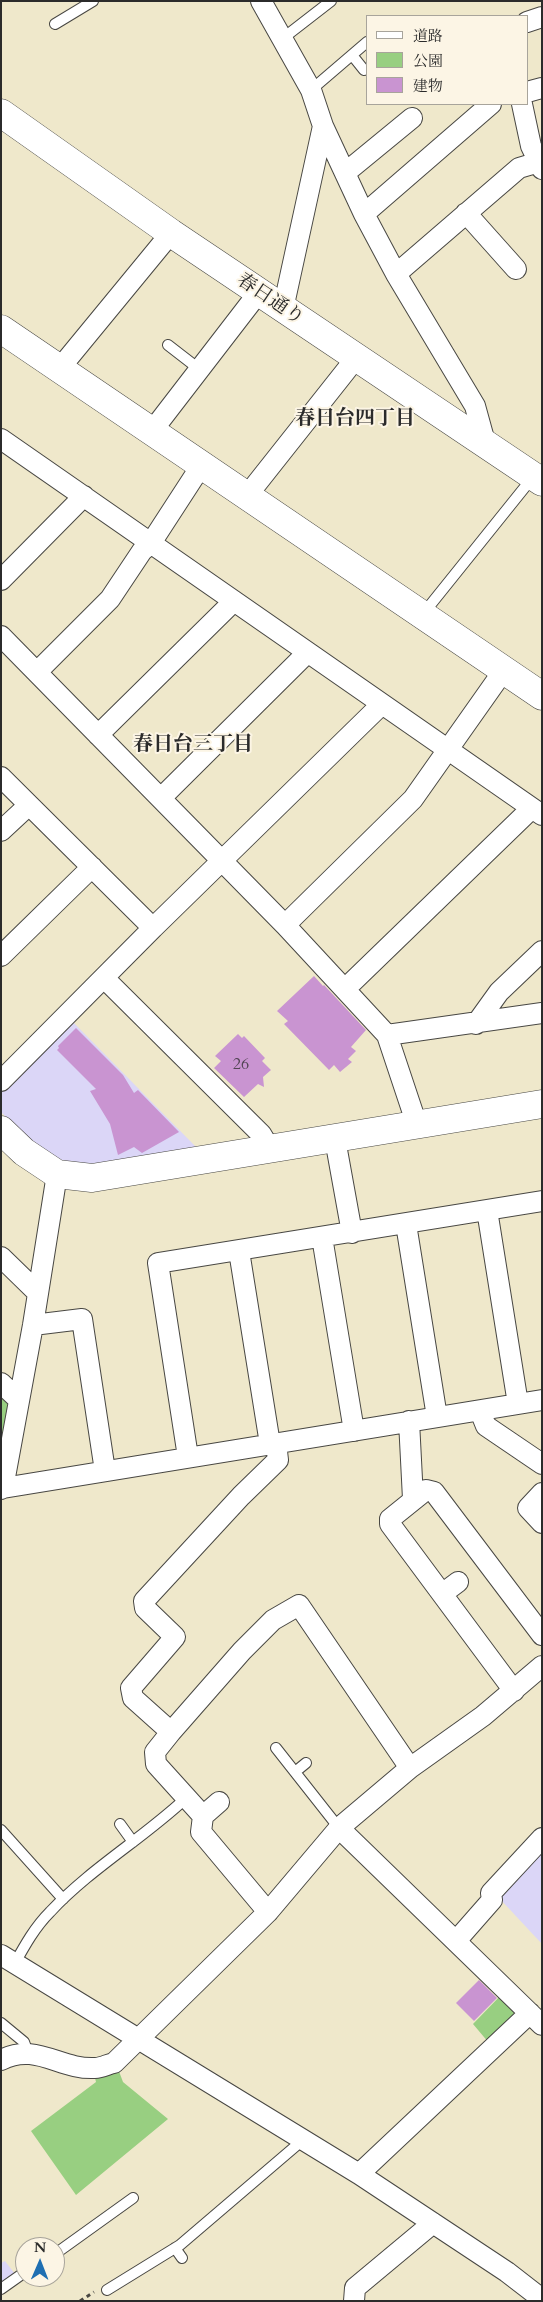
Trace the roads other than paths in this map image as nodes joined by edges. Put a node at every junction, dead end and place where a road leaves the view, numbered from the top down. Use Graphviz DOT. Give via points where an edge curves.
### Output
graph roads {
  1 [pos="93,1"];
  2 [pos="261,1"];
  3 [pos="332,1"];
  4 [pos="542,17"];
  5 [pos="528,22"];
  6 [pos="55,24"];
  7 [pos="282,40"];
  8 [pos="366,43"];
  9 [pos="352,55"];
  10 [pos="364,70"];
  11 [pos="542,88"];
  12 [pos="311,90"];
  13 [pos="528,92"];
  14 [pos="490,105"];
  15 [pos="522,105"];
  16 [pos="1,113"];
  17 [pos="412,118"];
  18 [pos="323,126"];
  19 [pos="540,164"];
  20 [pos="345,173"];
  21 [pos="466,213"];
  22 [pos="364,214"];
  23 [pos="171,233"];
  24 [pos="516,269"];
  25 [pos="396,274"];
  26 [pos="259,292"];
  27 [pos="283,309"];
  28 [pos="1,329"];
  29 [pos="168,345"];
  30 [pos="356,358"];
  31 [pos="60,368"];
  32 [pos="199,369"];
  33 [pos="152,432"];
  34 [pos="1,439"];
  35 [pos="486,446"];
  36 [pos="201,466"];
  37 [pos="538,479"];
  38 [pos="84,496"];
  39 [pos="246,497"];
  40 [pos="151,543"];
  41 [pos="1,580"];
  42 [pos="234,601"];
  43 [pos="422,615"];
  44 [pos="1,636"];
  45 [pos="307,653"];
  46 [pos="504,670"];
  47 [pos="37,672"];
  48 [pos="542,696"];
  49 [pos="382,704"];
  50 [pos="98,735"];
  51 [pos="449,750"];
  52 [pos="1,777"];
  53 [pos="161,798"];
  54 [pos="29,806"];
  55 [pos="537,811"];
  56 [pos="1,831"];
  57 [pos="222,862"];
  58 [pos="92,867"];
  59 [pos="285,925"];
  60 [pos="153,928"];
  61 [pos="542,951"];
  62 [pos="1,956"];
  63 [pos="104,978"];
  64 [pos="346,989"];
  65 [pos="542,1013"];
  66 [pos="476,1024"];
  67 [pos="388,1036"];
  68 [pos="1,1081"];
  69 [pos="542,1104"];
  70 [pos="417,1125"];
  71 [pos="1,1130"];
  72 [pos="335,1139"];
  73 [pos="270,1149"];
  74 [pos="57,1174"];
  75 [pos="542,1201"];
  76 [pos="487,1210"];
  77 [pos="406,1224"];
  78 [pos="352,1233"];
  79 [pos="322,1237"];
  80 [pos="239,1251"];
  81 [pos="1,1257"];
  82 [pos="37,1292"];
  83 [pos="33,1325"];
  84 [pos="1,1383"];
  85 [pos="18,1400"];
  86 [pos="542,1400"];
  87 [pos="518,1404"];
  88 [pos="480,1411"];
  89 [pos="437,1417"];
  90 [pos="408,1421"];
  91 [pos="354,1430"];
  92 [pos="273,1443"];
  93 [pos="188,1457"];
  94 [pos="542,1464"];
  95 [pos="105,1471"];
  96 [pos="2,1488"];
  97 [pos="542,1493"];
  98 [pos="413,1499"];
  99 [pos="542,1523"];
  100 [pos="542,1635"];
  101 [pos="542,1666"];
  102 [pos="514,1691"];
  103 [pos="171,1732"];
  104 [pos="276,1748"];
  105 [pos="306,1763"];
  106 [pos="410,1768"];
  107 [pos="295,1772"];
  108 [pos="185,1799"];
  109 [pos="220,1802"];
  110 [pos="203,1816"];
  111 [pos="120,1824"];
  112 [pos="339,1828"];
  113 [pos="1,1830"];
  114 [pos="542,1838"];
  115 [pos="133,1842"];
  116 [pos="63,1899"];
  117 [pos="268,1912"];
  118 [pos="456,1941"];
  119 [pos="8,1959"];
  120 [pos="536,2019"];
  121 [pos="1,2023"];
  122 [pos="139,2040"];
  123 [pos="28,2052"];
  124 [pos="1,2060"];
  125 [pos="304,2139"];
  126 [pos="359,2174"];
  127 [pos="133,2198"];
  128 [pos="434,2224"];
  129 [pos="65,2247"];
  130 [pos="174,2248"];
  131 [pos="182,2258"];
  132 [pos="15,2279"];
  133 [pos="1,2289"];
  134 [pos="107,2290"];
  135 [pos="542,2299"];
  136 [pos="354,2301"];
  1 -- 6 [label="lane"];
  2 -- 7 [label="street"];
  3 -- 7 [label="lane"];
  4 -- 5 [label="street"];
  7 -- 12 [label="street"];
  8 -- 9 [label="lane"];
  9 -- 10 [label="lane"];
  9 -- 12 [label="lane"];
  11 -- 13 [label="street"];
  12 -- 18 [label="street"];
  14 -- 22 [label="street"];
  15 -- 19 [label="street" via="531,146"];
  16 -- 23 [label="street, 春日通り"];
  17 -- 20 [label="street"];
  18 -- 20 [label="street"];
  18 -- 27 [label="street"];
  19 -- 21 [label="street" via="519,168"];
  20 -- 22 [label="street"];
  21 -- 24 [label="street"];
  21 -- 25 [label="street"];
  22 -- 25 [label="street"];
  23 -- 26 [label="street, 春日通り"];
  23 -- 31 [label="street"];
  25 -- 35 [label="street" via="475,406"];
  26 -- 27 [label="street, 春日通り"];
  26 -- 32 [label="street"];
  27 -- 30 [label="street, 春日通り"];
  28 -- 31 [label="street"];
  29 -- 32 [label="lane"];
  30 -- 35 [label="street, 春日通り"];
  30 -- 39 [label="street"];
  31 -- 33 [label="street"];
  32 -- 33 [label="street"];
  33 -- 36 [label="street"];
  34 -- 38 [label="street"];
  35 -- 37 [label="street, 春日通り"];
  36 -- 39 [label="street"];
  36 -- 40 [label="street"];
  37 -- 43 [label="lane"];
  38 -- 40 [label="street"];
  38 -- 41 [label="street"];
  39 -- 43 [label="street"];
  40 -- 42 [label="street"];
  40 -- 47 [label="street" via="142,551 110,599"];
  42 -- 45 [label="street"];
  42 -- 50 [label="street"];
  43 -- 46 [label="street"];
  44 -- 47 [label="street"];
  45 -- 49 [label="street"];
  45 -- 53 [label="street"];
  46 -- 48 [label="street"];
  46 -- 51 [label="street"];
  47 -- 50 [label="street"];
  49 -- 51 [label="street"];
  49 -- 57 [label="street"];
  50 -- 53 [label="street"];
  51 -- 55 [label="street"];
  51 -- 59 [label="street" via="413,799"];
  52 -- 54 [label="street"];
  53 -- 57 [label="street"];
  54 -- 56 [label="street"];
  54 -- 58 [label="street"];
  55 -- 64 [label="street"];
  57 -- 59 [label="street"];
  57 -- 60 [label="street"];
  58 -- 60 [label="street"];
  58 -- 62 [label="street"];
  59 -- 64 [label="street"];
  60 -- 63 [label="street"];
  61 -- 66 [label="street" via="499,992"];
  63 -- 68 [label="street"];
  63 -- 73 [label="street" via="261,1134"];
  64 -- 67 [label="street"];
  65 -- 66 [label="street"];
  66 -- 67 [label="street"];
  67 -- 70 [label="street"];
  69 -- 70 [label="street"];
  70 -- 72 [label="street"];
  71 -- 74 [label="street" via="24,1152"];
  72 -- 73 [label="street"];
  72 -- 78 [label="street"];
  73 -- 74 [label="street" via="92,1178"];
  74 -- 82 [label="street"];
  75 -- 76 [label="street"];
  76 -- 77 [label="street"];
  76 -- 87 [label="street"];
  77 -- 78 [label="street"];
  77 -- 89 [label="street"];
  78 -- 79 [label="street"];
  79 -- 80 [label="street"];
  79 -- 91 [label="street"];
  80 -- 92 [label="street"];
  80 -- 93 [label="street" via="158,1263"];
  81 -- 82 [label="street"];
  82 -- 83 [label="street"];
  83 -- 85 [label="street"];
  83 -- 95 [label="street" via="82,1319"];
  84 -- 85 [label="street"];
  85 -- 96 [label="street"];
  86 -- 87 [label="street"];
  87 -- 88 [label="street"];
  88 -- 89 [label="street"];
  88 -- 94 [label="street" via="486,1426"];
  89 -- 90 [label="street"];
  90 -- 91 [label="street"];
  90 -- 98 [label="street"];
  91 -- 92 [label="street"];
  92 -- 93 [label="street"];
  92 -- 103 [label="street" via="278,1460 184,1564 144,1601 145,1608 175,1637 131,1688 133,1698"];
  93 -- 95 [label="street"];
  95 -- 96 [label="street"];
  97 -- 99 [label="street" via="528,1508"];
  98 -- 100 [label="street" via="426,1490 434,1492"];
  98 -- 102 [label="street" via="390,1519 390,1524 450,1588"];
  101 -- 102 [label="street"];
  102 -- 106 [label="street"];
  103 -- 106 [label="street" via="247,1654 273,1620 302,1600"];
  103 -- 108 [label="street" via="155,1752 156,1764"];
  104 -- 107 [label="lane"];
  105 -- 107 [label="lane"];
  106 -- 112 [label="street"];
  107 -- 112 [label="lane"];
  108 -- 110 [label="street"];
  108 -- 115 [label="lane"];
  109 -- 110 [label="street"];
  110 -- 117 [label="street" via="201,1832"];
  111 -- 115 [label="lane"];
  112 -- 117 [label="street"];
  112 -- 118 [label="street"];
  113 -- 116 [label="lane"];
  114 -- 118 [label="street" via="491,1893 492,1900"];
  115 -- 116 [label="lane"];
  116 -- 119 [label="lane"];
  117 -- 122 [label="street"];
  118 -- 120 [label="street"];
  119 -- 122 [label="street" via="86,1999"];
  120 -- 126 [label="street"];
  121 -- 123 [label="lane" via="24,2042"];
  122 -- 123 [label="street" via="114,2063 96,2068"];
  122 -- 125 [label="street"];
  123 -- 124 [label="street" via="12,2054"];
  125 -- 126 [label="street"];
  125 -- 130 [label="lane"];
  126 -- 128 [label="street"];
  127 -- 129 [label="lane"];
  128 -- 135 [label="street"];
  128 -- 136 [label="street" via="355,2288"];
  130 -- 131 [label="lane"];
  130 -- 134 [label="lane"];
  132 -- 133 [label="lane"];
}
